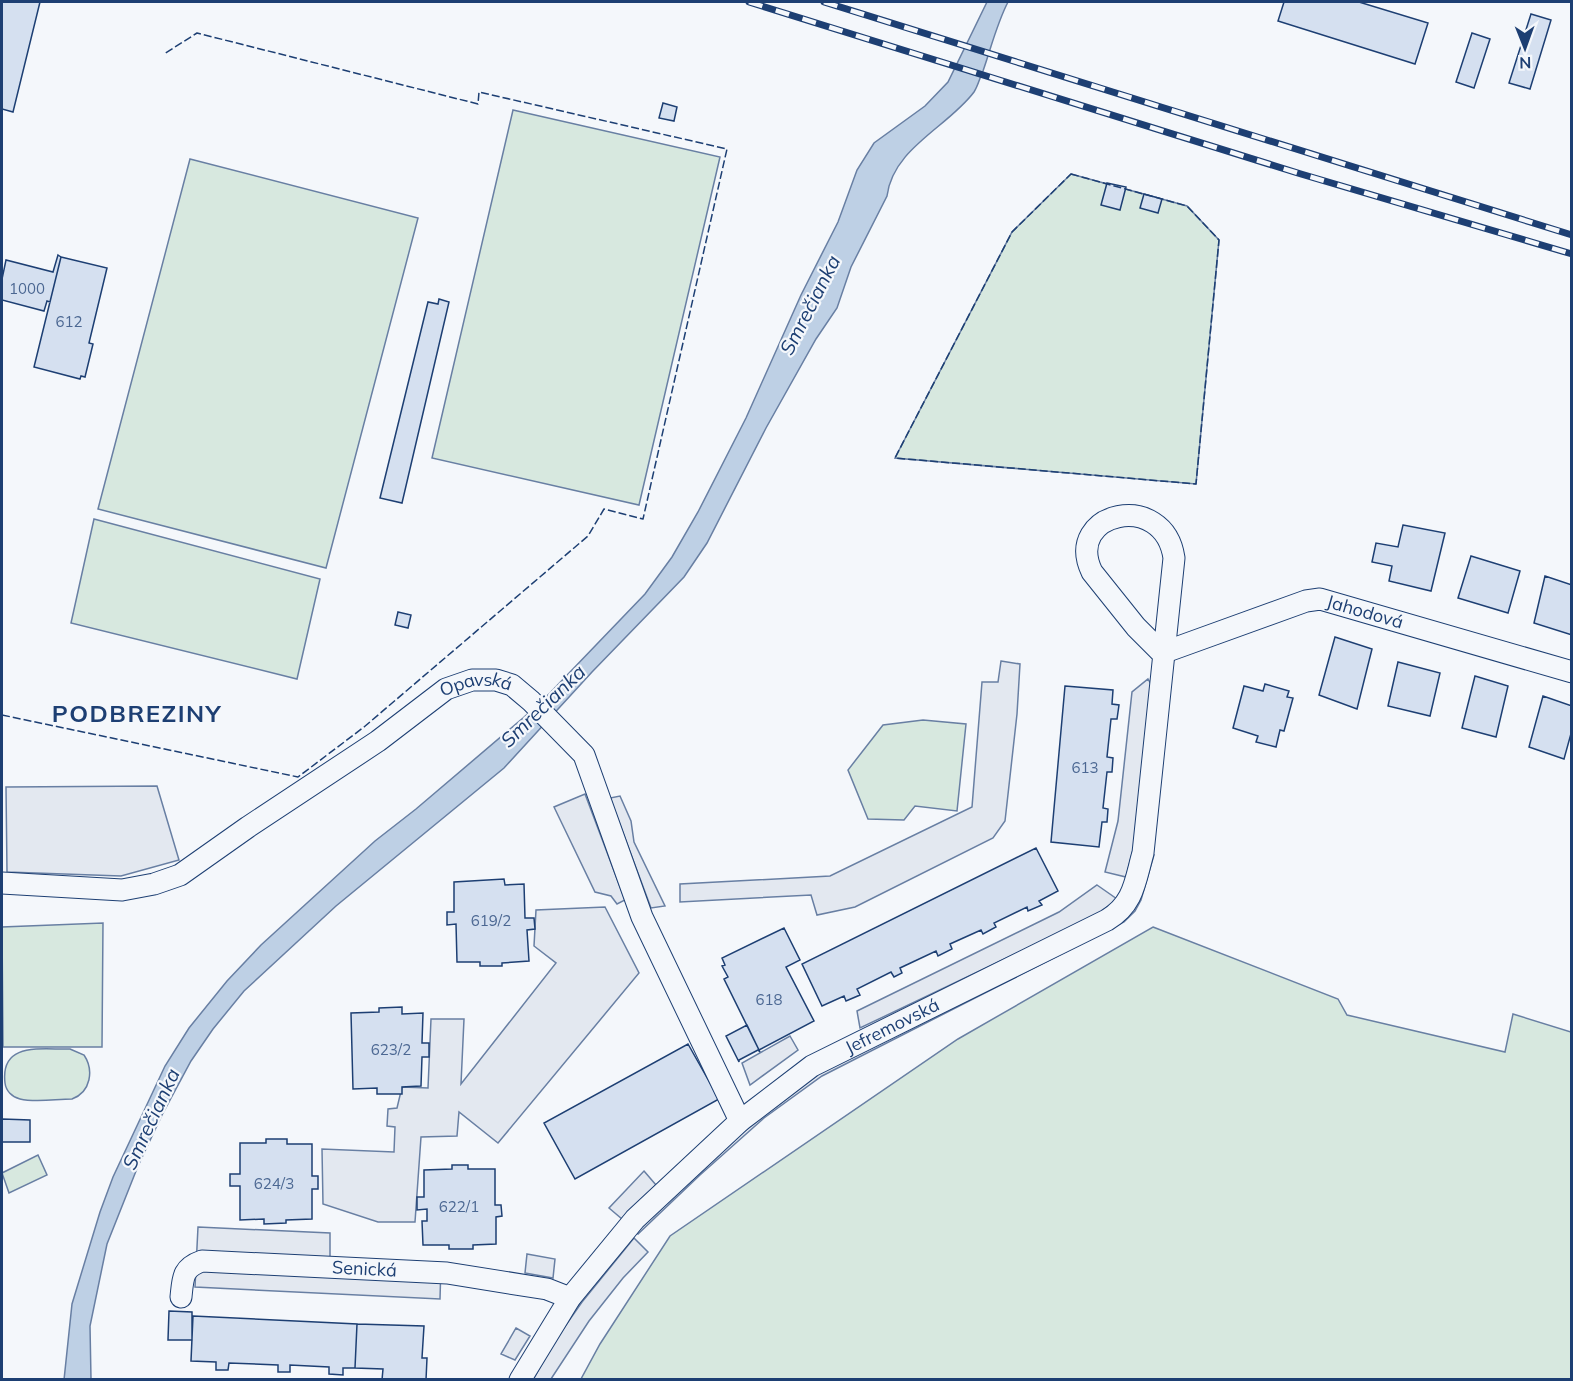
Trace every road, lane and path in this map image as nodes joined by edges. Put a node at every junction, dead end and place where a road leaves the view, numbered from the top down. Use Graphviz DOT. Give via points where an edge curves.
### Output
graph roads {
  1 [pos="1162,653"];
  2 [pos="1572,672"];
  3 [pos="2,883"];
  4 [pos="740,1121"];
  5 [pos="182,1297"];
  6 [pos="570,1298"];
  7 [pos="520,1380"];
  1 -- 1 [label="street, Jefremovská" via="1171,595 1172,545 1167,534 1147,519 1115,518 1104,522 1088,539 1086,551 1092,572"];
  1 -- 2 [label="street, Jahodová" via="1320,599"];
  1 -- 4 [label="street, Jefremovská" via="1143,853 1132,895 1125,906 1107,920 812,1066"];
  3 -- 4 [label="street, Opavská" via="123,890 180,875 378,741 446,689 472,680 512,685 584,755 642,917"];
  4 -- 6 [label="street, Jefremovská" via="635,1218"];
  5 -- 6 [label="street, Senická" via="185,1272 202,1261 447,1273 547,1289"];
  6 -- 7 [label="street, Jefremovská"];
}
